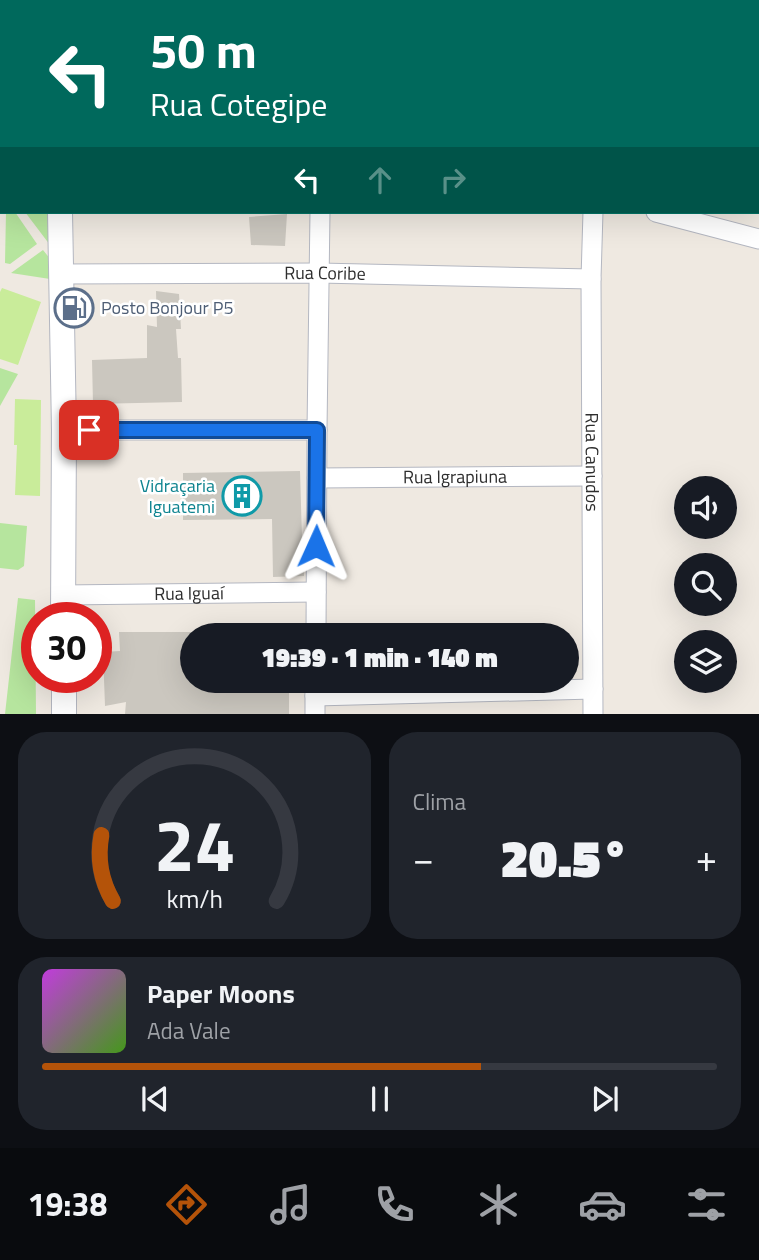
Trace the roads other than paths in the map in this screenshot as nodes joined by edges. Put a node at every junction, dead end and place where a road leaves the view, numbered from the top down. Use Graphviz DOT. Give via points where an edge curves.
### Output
graph roads {
  1 [pos="60,214"];
  2 [pos="320,214"];
  3 [pos="593,214"];
  4 [pos="664,214"];
  5 [pos="759,239"];
  6 [pos="320,273"];
  7 [pos="61,274"];
  8 [pos="591,279"];
  9 [pos="64,430"];
  10 [pos="317,430"];
  11 [pos="592,476"];
  12 [pos="317,478"];
  13 [pos="316,592"];
  14 [pos="63,602"];
  15 [pos="112,603"];
  16 [pos="316,623"];
  17 [pos="593,689"];
  18 [pos="64,693"];
  19 [pos="315,697"];
  20 [pos="64,714"];
  21 [pos="593,714"];
  1 -- 7 [label="street"];
  2 -- 6 [label="street"];
  3 -- 8 [label="street, Rua Canudos"];
  4 -- 5 [label="street"];
  6 -- 7 [label="street, Rua Coribe"];
  6 -- 8 [label="street, Rua Coribe"];
  6 -- 10 [label="street"];
  7 -- 9 [label="street"];
  8 -- 11 [label="street, Rua Canudos"];
  9 -- 10 [label="street"];
  9 -- 14 [label="street"];
  10 -- 12 [label="street"];
  11 -- 12 [label="street, Rua Igrapiuna"];
  11 -- 17 [label="street, Rua Canudos"];
  12 -- 13 [label="street"];
  13 -- 15 [label="street, Rua Iguaí"];
  13 -- 16 [label="street"];
  17 -- 19 [label="street"];
  17 -- 21 [label="street, Rua Canudos"];
  18 -- 20 [label="street"];
}
